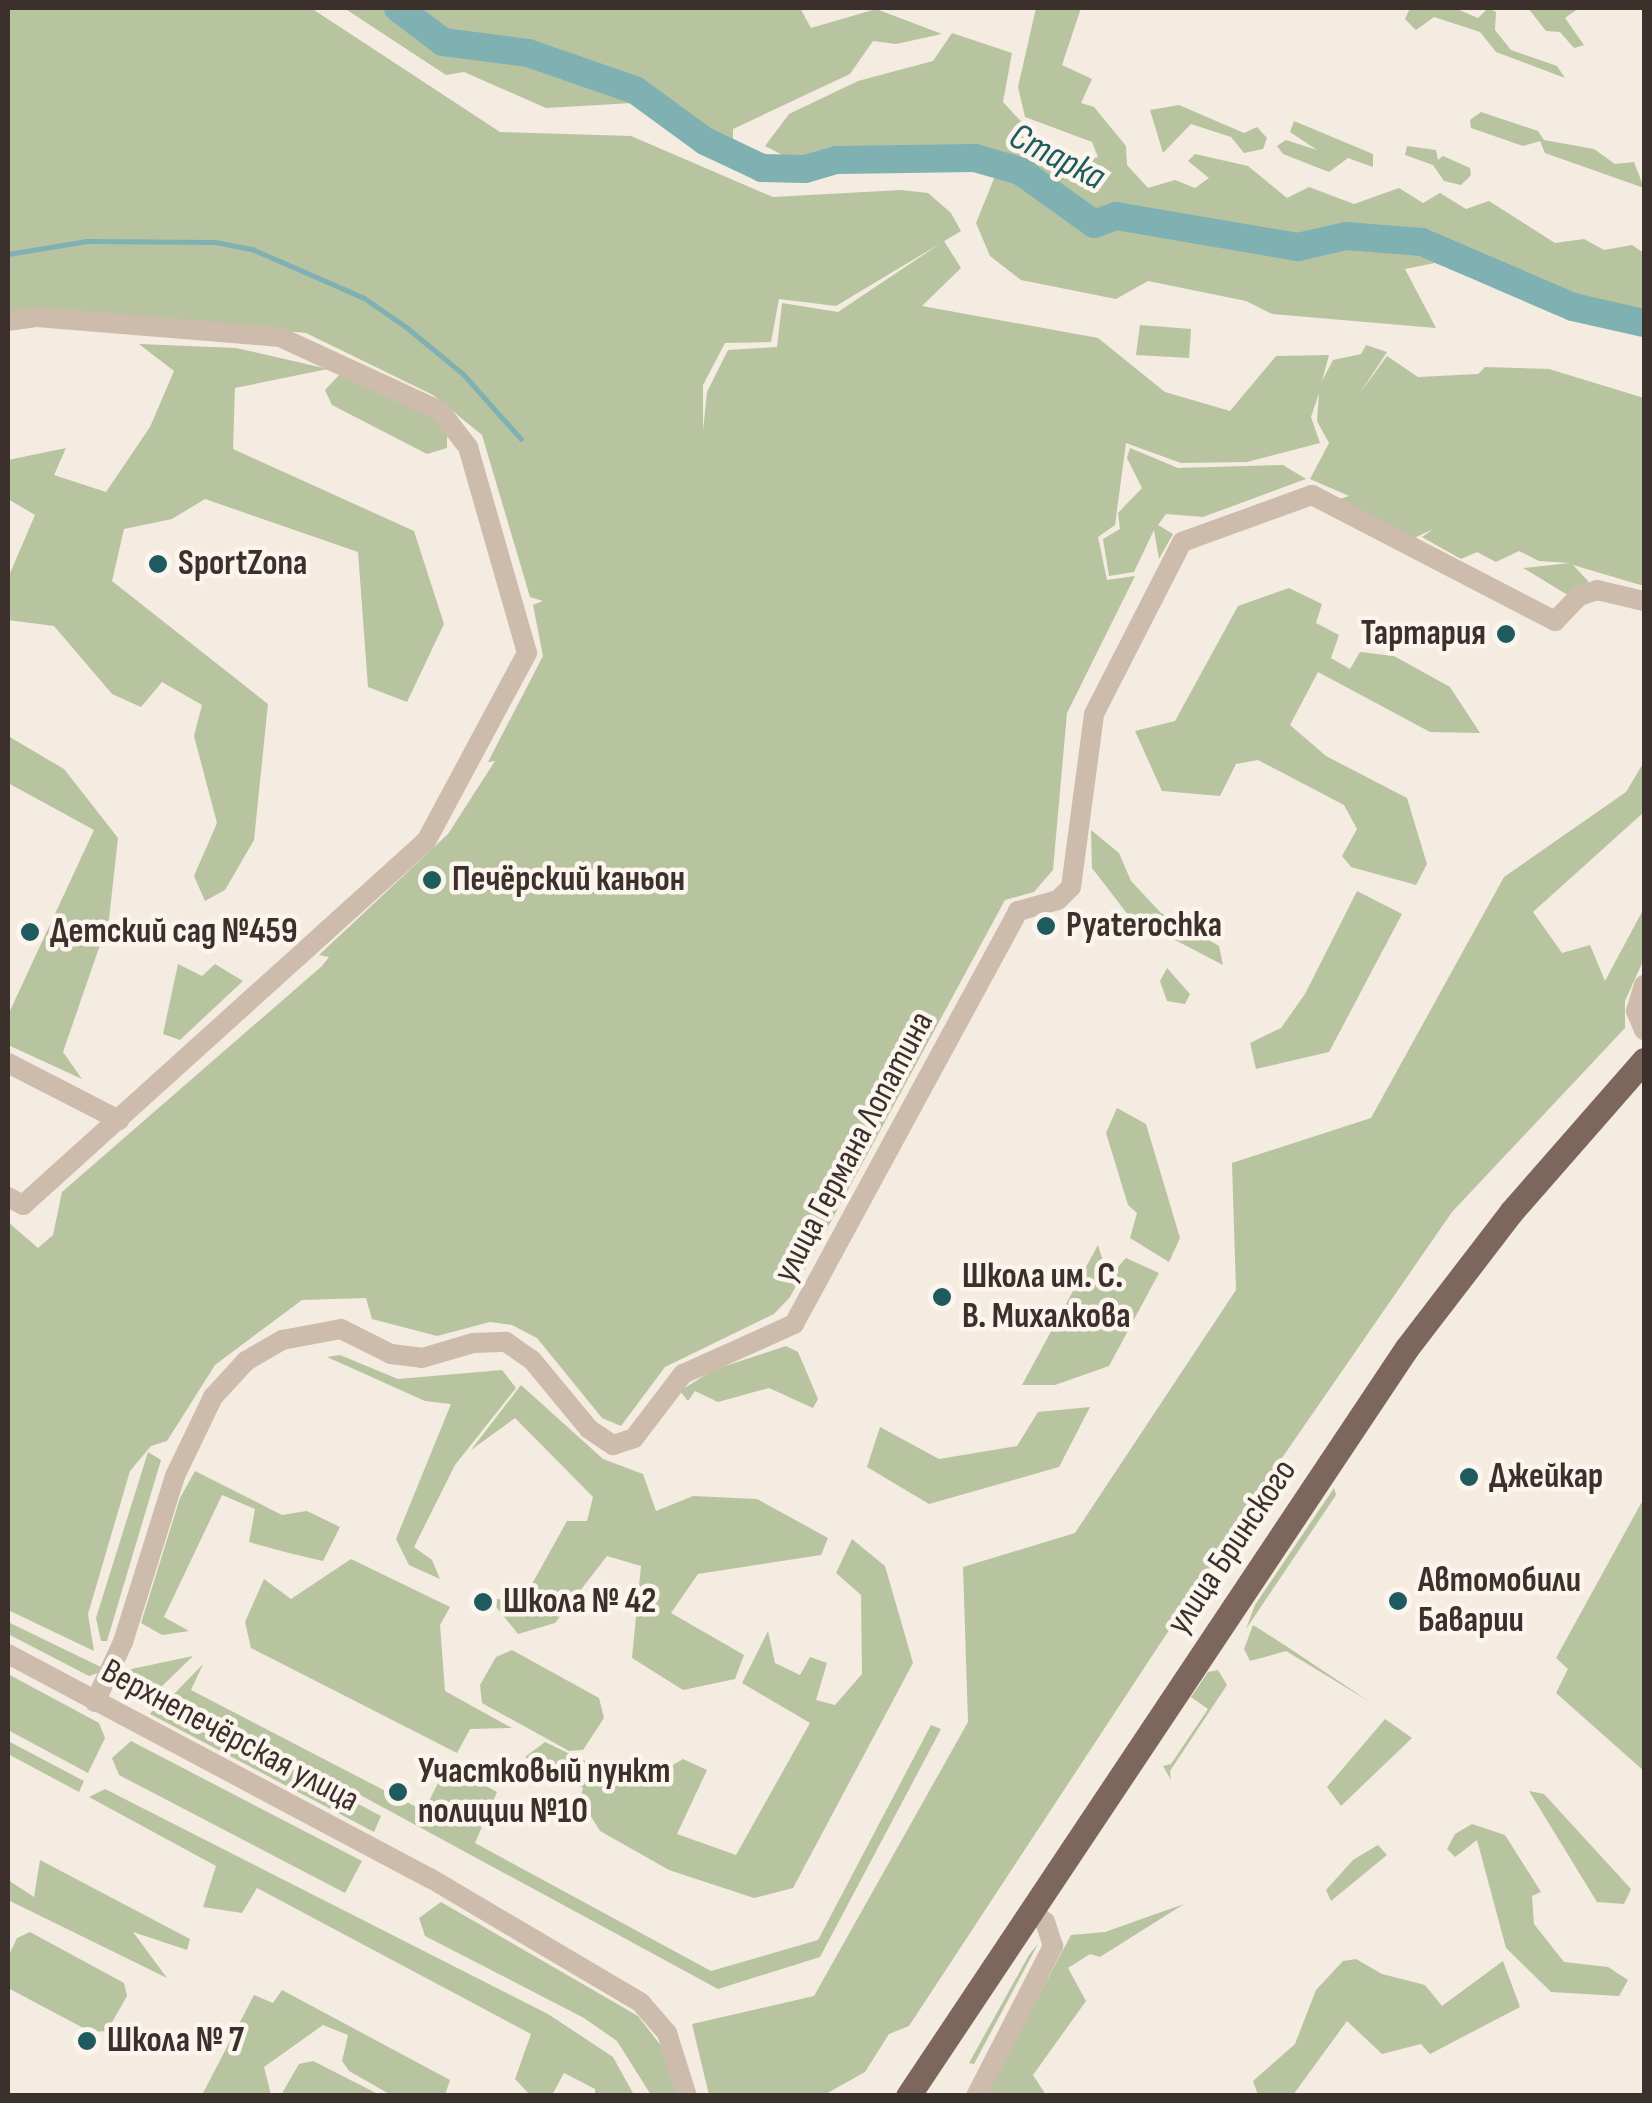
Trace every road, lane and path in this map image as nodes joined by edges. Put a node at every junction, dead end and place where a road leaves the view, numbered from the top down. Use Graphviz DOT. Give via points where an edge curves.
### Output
graph roads {
  1 [pos="8,321"];
  2 [pos="1637,598"];
  3 [pos="1644,984"];
  4 [pos="1644,1030"];
  5 [pos="1644,1060"];
  6 [pos="8,1063"];
  7 [pos="119,1120"];
  8 [pos="8,1197"];
  9 [pos="8,1654"];
  10 [pos="95,1702"];
  11 [pos="1031,1911"];
  12 [pos="687,2096"];
  13 [pos="908,2096"];
  14 [pos="976,2096"];
  1 -- 7 [label="street" via="36,317 280,337 328,354 451,420 468,447 526,637 521,669 426,841"];
  2 -- 10 [label="street, улица Германа Лопатина" via="1597,590 1579,596 1555,621 1312,494 1182,542 1094,714 1071,887 1058,900 1018,911 794,1324 683,1374 634,1438 613,1445 589,1430 532,1360 506,1342 473,1343 422,1358 391,1354 341,1329 282,1340 246,1360 213,1397 175,1476 123,1642"];
  3 -- 4 [label="street" via="1636,1010"];
  5 -- 11 [label="main road, улица Бринского" via="1510,1212 1406,1349"];
  6 -- 7 [label="street"];
  7 -- 8 [label="street" via="23,1205"];
  9 -- 10 [label="street, Верхнепечёрская улица"];
  10 -- 12 [label="street, Верхнепечёрская улица" via="430,1878 641,2003 667,2033"];
  11 -- 13 [label="main road, улица Бринского"];
  11 -- 14 [label="street" via="1045,1922 1052,1946"];
}
